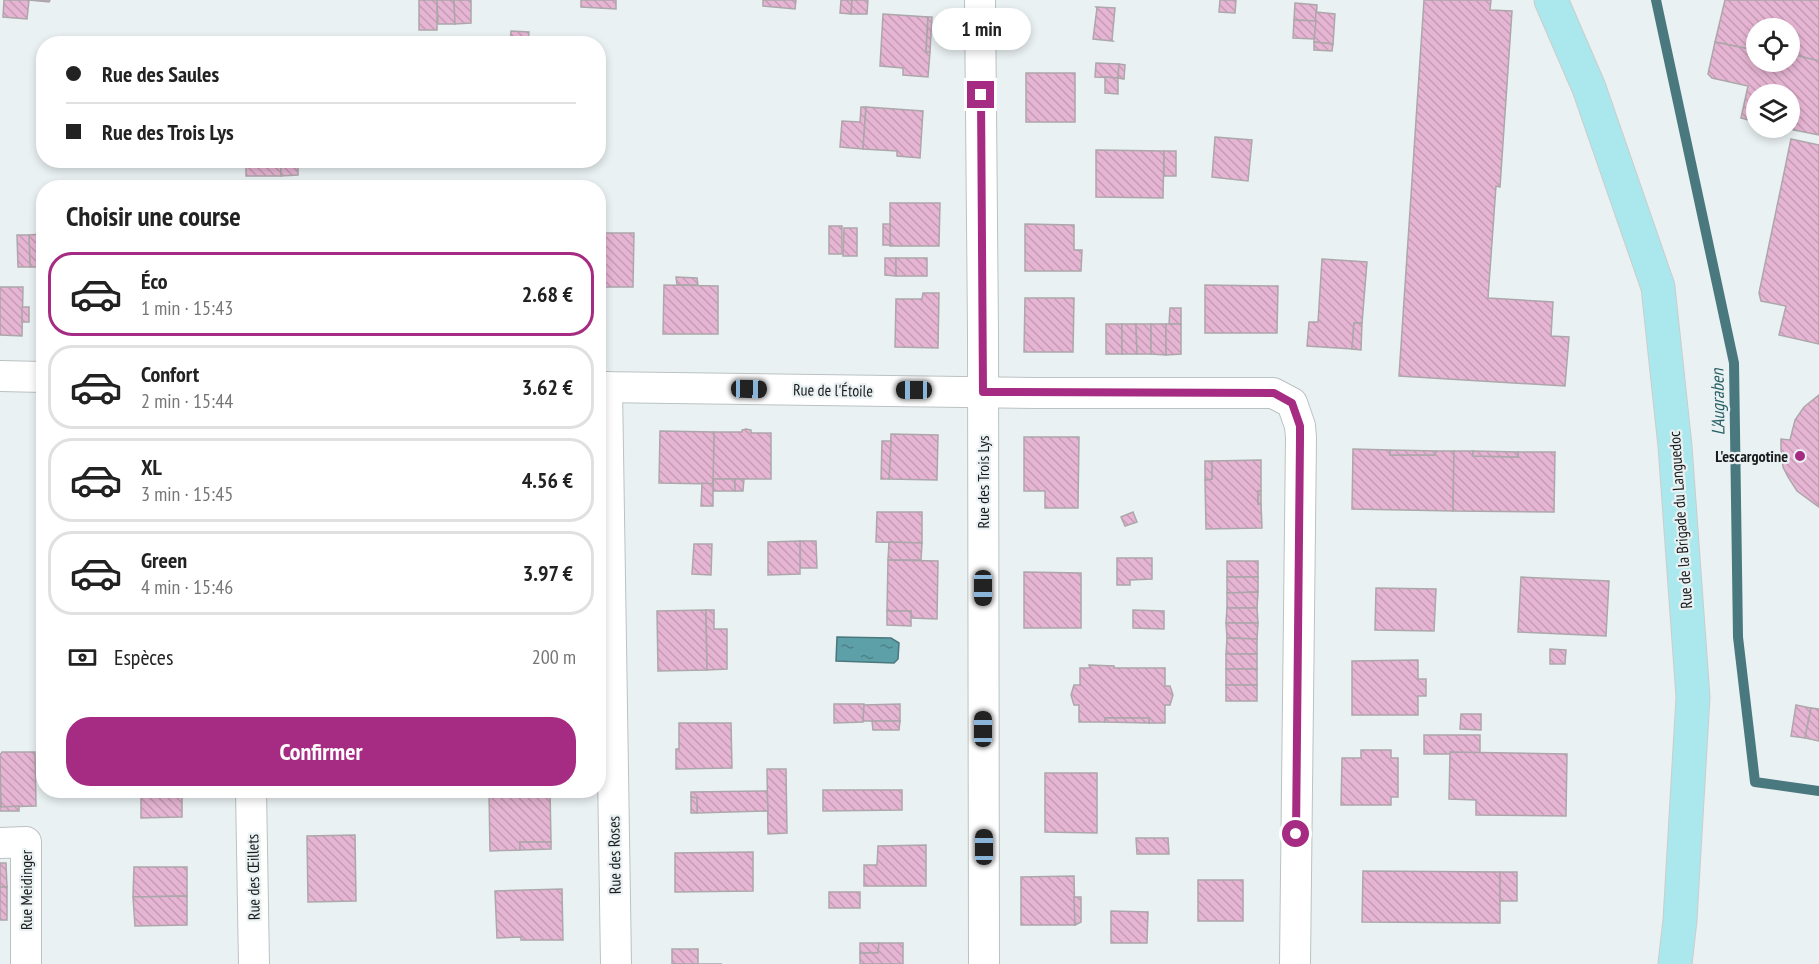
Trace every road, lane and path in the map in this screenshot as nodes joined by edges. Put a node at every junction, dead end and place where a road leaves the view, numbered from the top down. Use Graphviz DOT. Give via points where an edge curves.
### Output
graph roads {
  1 [pos="980,0"];
  2 [pos="1551,0"];
  3 [pos="1575,0"];
  4 [pos="1589,88"];
  5 [pos="0,376"];
  6 [pos="36,376"];
  7 [pos="606,387"];
  8 [pos="983,392"];
  9 [pos="606,520"];
  10 [pos="251,798"];
  11 [pos="0,843"];
  12 [pos="26,964"];
  13 [pos="254,964"];
  14 [pos="616,964"];
  15 [pos="984,964"];
  16 [pos="1295,964"];
  17 [pos="1675,964"];
  1 -- 8 [label="street, Rue des Trois Lys"];
  2 -- 4 [label="main road, Rue de la Brigade du Languedoc"];
  3 -- 4 [label="main road, Rue de la Brigade du Languedoc"];
  4 -- 17 [label="main road, Rue de la Brigade du Languedoc" via="1658,287 1675,446 1693,697"];
  5 -- 6 [label="street"];
  7 -- 8 [label="street, Rue de l'Étoile"];
  8 -- 15 [label="street, Rue des Trois Lys"];
  8 -- 16 [label="street, Rue de l'Étoile" via="1274,393 1292,403 1300,426"];
  9 -- 14 [label="street, Rue des Roses"];
  10 -- 13 [label="street, Rue des Œillets"];
  11 -- 12 [label="street, Rue Meidinger" via="26,842"];
}
